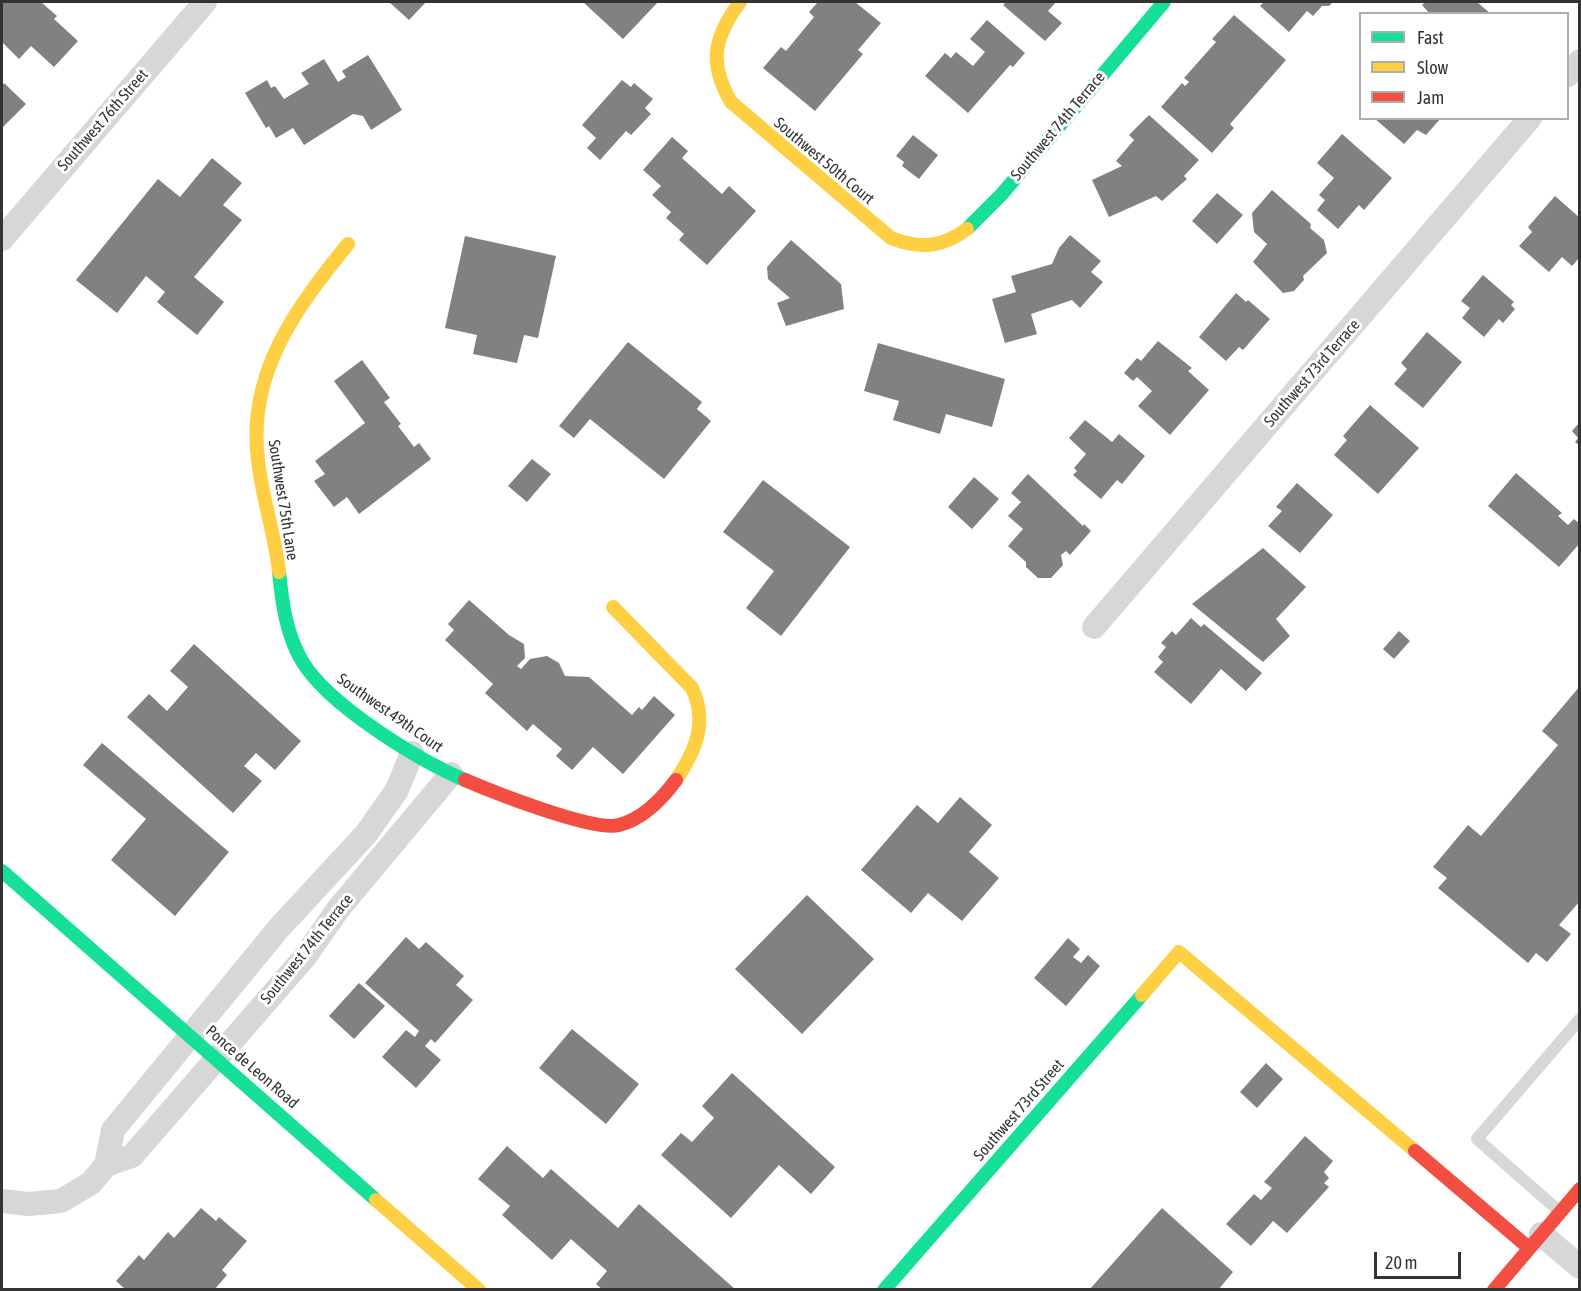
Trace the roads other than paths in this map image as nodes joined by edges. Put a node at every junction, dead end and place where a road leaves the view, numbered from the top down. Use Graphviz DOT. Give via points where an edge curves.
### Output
graph roads {
  1 [pos="205,2"];
  2 [pos="740,2"];
  3 [pos="1164,2"];
  4 [pos="1580,61"];
  5 [pos="1569,74"];
  6 [pos="1528,120"];
  7 [pos="2,239"];
  8 [pos="945,243"];
  9 [pos="348,244"];
  10 [pos="277,571"];
  11 [pos="613,607"];
  12 [pos="1094,627"];
  13 [pos="412,753"];
  14 [pos="451,774"];
  15 [pos="353,850"];
  16 [pos="374,867"];
  17 [pos="2,871"];
  18 [pos="294,912"];
  19 [pos="320,934"];
  20 [pos="251,961"];
  21 [pos="280,985"];
  22 [pos="1580,1019"];
  23 [pos="192,1036"];
  24 [pos="216,1058"];
  25 [pos="106,1165"];
  26 [pos="1580,1189"];
  27 [pos="2,1201"];
  28 [pos="1560,1212"];
  29 [pos="1535,1241"];
  30 [pos="1580,1268"];
  31 [pos="479,1290"];
  32 [pos="884,1290"];
  33 [pos="1494,1290"];
  1 -- 7 [label="street, Southwest 76th Street"];
  2 -- 8 [label="street, Southwest 50th Court" via="719,38 715,60 723,90 741,113 891,238 917,246"];
  3 -- 8 [label="street, Southwest 74th Terrace" via="999,196 960,235"];
  4 -- 5 [label="street"];
  6 -- 12 [label="street, Southwest 73rd Terrace"];
  9 -- 10 [label="street, Southwest 75th Lane" via="287,321 265,377 256,430 257,451"];
  10 -- 13 [label="street, Southwest 49th Court" via="288,630 306,667 335,698"];
  11 -- 14 [label="street, Southwest 49th Court" via="677,670 699,704 697,740 678,776 641,814 615,826 584,821"];
  13 -- 14 [label="street, Southwest 49th Court"];
  13 -- 15 [label="street, Southwest 74th Terrace" via="383,813"];
  14 -- 16 [label="street, Southwest 74th Terrace"];
  15 -- 16 [label="street"];
  15 -- 18 [label="street, Southwest 74th Terrace"];
  16 -- 19 [label="street, Southwest 74th Terrace"];
  17 -- 23 [label="street, Ponce de Leon Road"];
  18 -- 19 [label="street"];
  18 -- 20 [label="street, Southwest 74th Terrace"];
  19 -- 21 [label="street, Southwest 74th Terrace"];
  20 -- 21 [label="street"];
  20 -- 23 [label="street, Southwest 74th Terrace"];
  21 -- 24 [label="street, Southwest 74th Terrace"];
  22 -- 28 [label="lane" via="1477,1139"];
  23 -- 24 [label="street, Ponce de Leon Road"];
  23 -- 25 [label="street, Southwest 74th Terrace" via="113,1130"];
  24 -- 25 [label="street, Southwest 74th Terrace" via="132,1156"];
  24 -- 31 [label="street, Ponce de Leon Road"];
  25 -- 27 [label="street, Southwest 74th Terrace" via="91,1183 61,1201"];
  26 -- 28 [label="street"];
  28 -- 29 [label="street"];
  29 -- 30 [label="street"];
  29 -- 32 [label="street, Southwest 73rd Street" via="1179,952"];
  29 -- 33 [label="street"];
}
